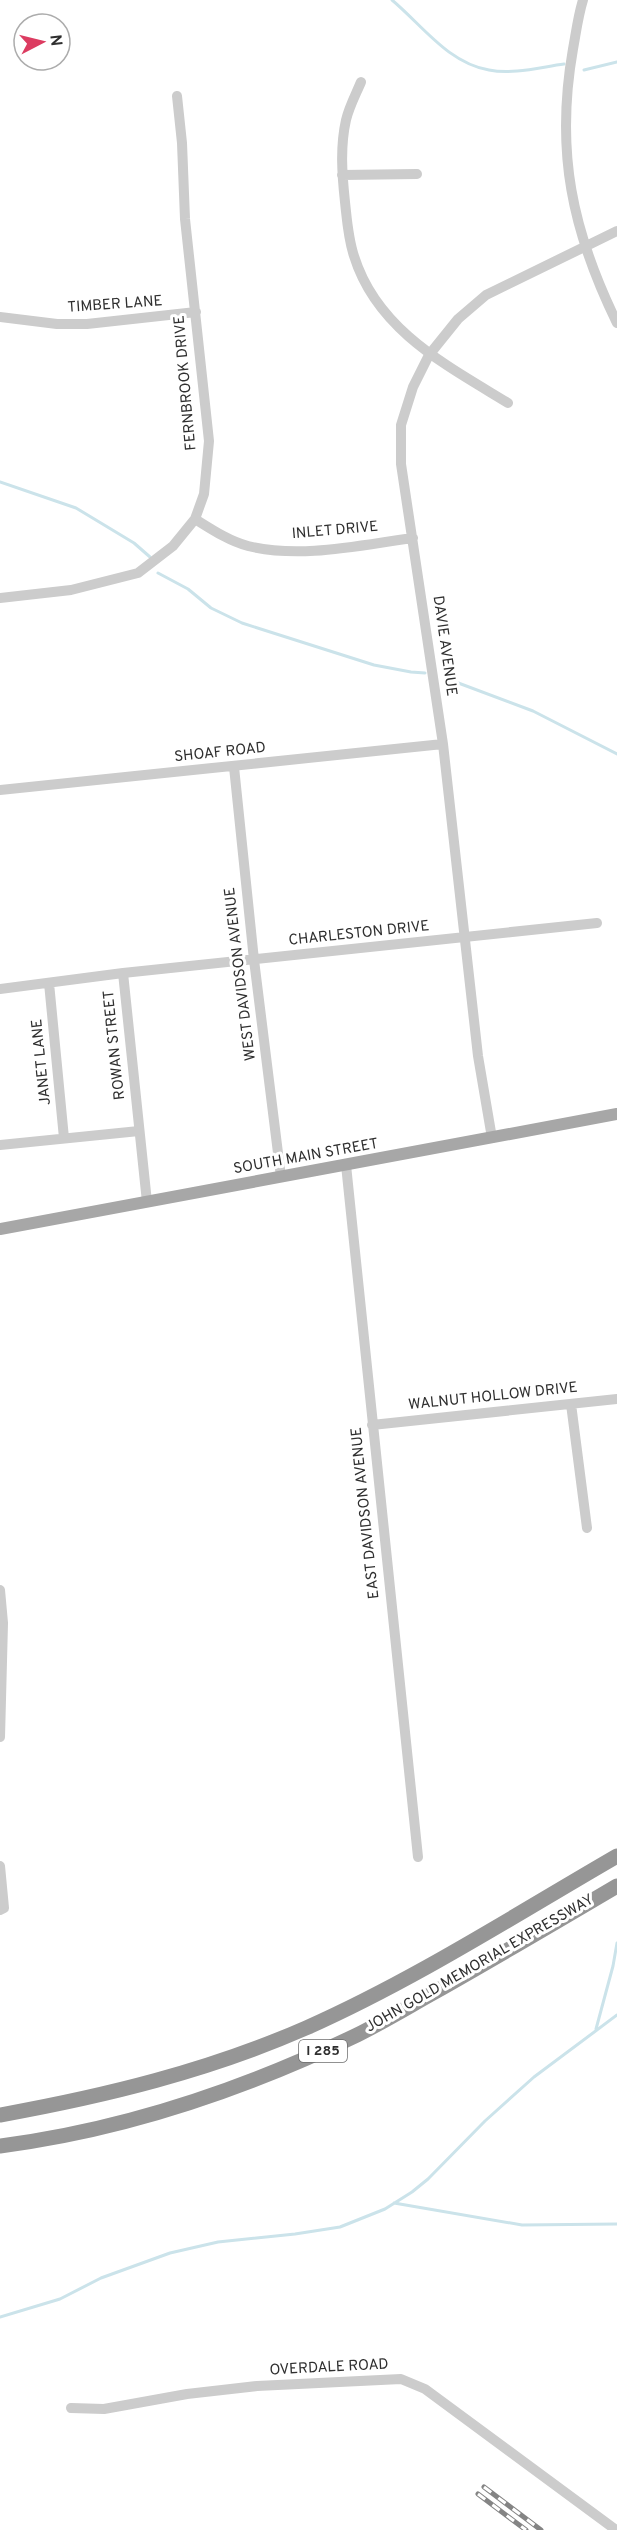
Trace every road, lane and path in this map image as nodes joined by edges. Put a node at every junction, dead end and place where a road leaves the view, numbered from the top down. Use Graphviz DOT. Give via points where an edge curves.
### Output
graph roads {
  1 [pos="583,0"];
  2 [pos="362,82"];
  3 [pos="177,96"];
  4 [pos="417,174"];
  5 [pos="342,175"];
  6 [pos="617,231"];
  7 [pos="585,246"];
  8 [pos="196,312"];
  9 [pos="0,317"];
  10 [pos="617,323"];
  11 [pos="429,355"];
  12 [pos="508,403"];
  13 [pos="195,519"];
  14 [pos="413,538"];
  15 [pos="0,598"];
  16 [pos="443,744"];
  17 [pos="234,767"];
  18 [pos="0,790"];
  19 [pos="597,922"];
  20 [pos="464,938"];
  21 [pos="254,960"];
  22 [pos="123,973"];
  23 [pos="49,983"];
  24 [pos="0,990"];
  25 [pos="617,1114"];
  26 [pos="138,1131"];
  27 [pos="64,1138"];
  28 [pos="492,1138"];
  29 [pos="0,1144"];
  30 [pos="346,1165"];
  31 [pos="281,1176"];
  32 [pos="147,1202"];
  33 [pos="0,1229"];
  34 [pos="617,1399"];
  35 [pos="571,1404"];
  36 [pos="372,1425"];
  37 [pos="587,1528"];
  38 [pos="0,1590"];
  39 [pos="0,1737"];
  40 [pos="617,1856"];
  41 [pos="418,1857"];
  42 [pos="0,1866"];
  43 [pos="617,1886"];
  44 [pos="2,1909"];
  45 [pos="0,2115"];
  46 [pos="0,2146"];
  47 [pos="71,2408"];
  48 [pos="616,2530"];
  1 -- 7 [label="street" via="570,64 566,132 570,188"];
  2 -- 5 [label="street" via="346,118"];
  3 -- 8 [label="street, FERNBROOK DRIVE"];
  4 -- 5 [label="street"];
  5 -- 11 [label="street" via="357,264 391,320"];
  6 -- 7 [label="street, DAVIE AVENUE"];
  7 -- 10 [label="street"];
  7 -- 11 [label="street, DAVIE AVENUE" via="486,295 459,319"];
  8 -- 9 [label="street, TIMBER LANE" via="87,324"];
  8 -- 13 [label="street, FERNBROOK DRIVE" via="208,441 204,494"];
  11 -- 12 [label="street"];
  11 -- 14 [label="street, DAVIE AVENUE" via="401,425 401,464"];
  13 -- 14 [label="street, INLET DRIVE" via="248,546 295,552"];
  13 -- 15 [label="street, FERNBROOK DRIVE" via="168,552 138,573 71,590"];
  14 -- 16 [label="street, DAVIE AVENUE"];
  16 -- 17 [label="street, SHOAF ROAD"];
  16 -- 20 [label="street, DAVIE AVENUE"];
  17 -- 18 [label="street, SHOAF ROAD"];
  17 -- 21 [label="street, WEST DAVIDSON AVENUE"];
  19 -- 20 [label="street, CHARLESTON DRIVE"];
  20 -- 21 [label="street, CHARLESTON DRIVE"];
  20 -- 28 [label="street, DAVIE AVENUE"];
  21 -- 22 [label="street, CHARLESTON DRIVE"];
  21 -- 31 [label="street, WEST DAVIDSON AVENUE"];
  22 -- 23 [label="street, ROWAN STREET"];
  22 -- 26 [label="street, ROWAN STREET"];
  23 -- 24 [label="street, ROWAN STREET"];
  23 -- 27 [label="street, JANET LANE"];
  25 -- 28 [label="main road, SOUTH MAIN STREET"];
  26 -- 27 [label="street"];
  26 -- 32 [label="street, ROWAN STREET"];
  27 -- 29 [label="street"];
  28 -- 30 [label="main road, SOUTH MAIN STREET"];
  30 -- 31 [label="main road, SOUTH MAIN STREET"];
  30 -- 36 [label="street, EAST DAVIDSON AVENUE"];
  31 -- 32 [label="main road, SOUTH MAIN STREET"];
  32 -- 33 [label="main road, SOUTH MAIN STREET"];
  34 -- 35 [label="street, WALNUT HOLLOW DRIVE"];
  35 -- 36 [label="street, WALNUT HOLLOW DRIVE"];
  35 -- 37 [label="street"];
  36 -- 41 [label="street, EAST DAVIDSON AVENUE"];
  38 -- 39 [label="street"];
  40 -- 45 [label="highway, JOHN GOLD MEMORIAL EXPRESSWAY / I 285" via="424,1967 306,2028 233,2058 156,2082"];
  42 -- 44 [label="street"];
  43 -- 46 [label="highway, JOHN GOLD MEMORIAL EXPRESSWAY / I 285" via="360,2033 296,2063 164,2111"];
  47 -- 48 [label="street, OVERDALE ROAD" via="104,2409 227,2389 401,2379 425,2389"];
}
